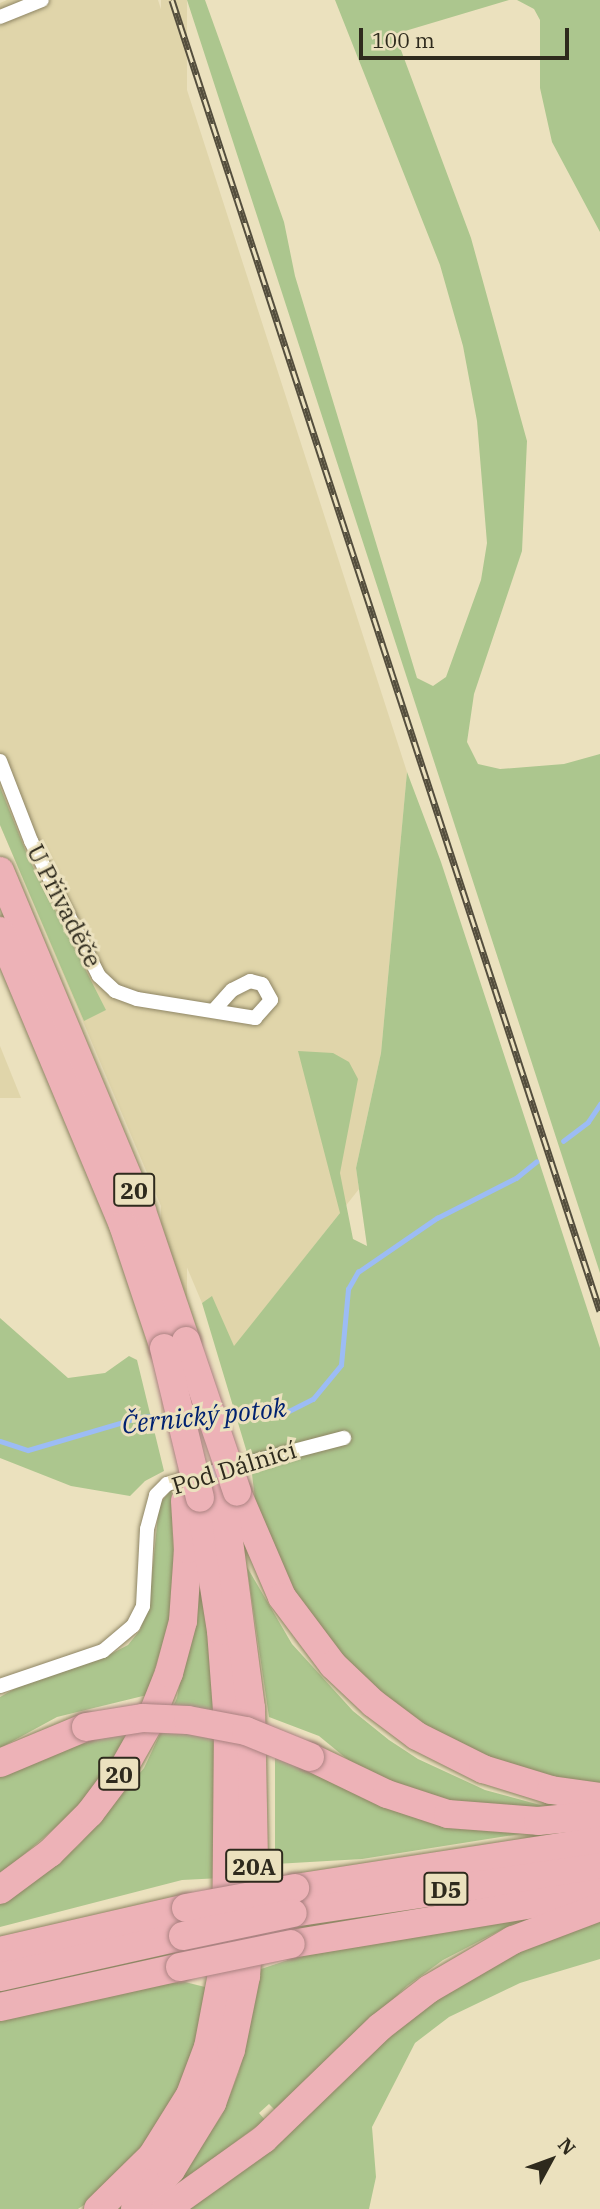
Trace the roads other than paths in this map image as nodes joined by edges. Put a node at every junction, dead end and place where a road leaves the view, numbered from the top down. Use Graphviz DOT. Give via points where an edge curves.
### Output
graph roads {
  1 [pos="42,0"];
  2 [pos="0,17"];
  3 [pos="0,761"];
  4 [pos="0,871"];
  5 [pos="0,931"];
  6 [pos="215,1009"];
  7 [pos="175,1344"];
  8 [pos="344,1438"];
  9 [pos="211,1497"];
  10 [pos="0,1686"];
  11 [pos="0,1763"];
  12 [pos="600,1797"];
  13 [pos="600,1815"];
  14 [pos="600,1841"];
  15 [pos="600,1867"];
  16 [pos="0,1890"];
  17 [pos="600,1893"];
  18 [pos="294,1900"];
  19 [pos="600,1907"];
  20 [pos="0,1951"];
  21 [pos="0,1977"];
  22 [pos="0,2007"];
  23 [pos="98,2209"];
  24 [pos="135,2209"];
  25 [pos="166,2209"];
  1 -- 2 [label="street"];
  3 -- 6 [label="street, U Přivaděče" via="31,841 99,976 115,991 137,999"];
  4 -- 7 [label="highway, 20" via="138,1199"];
  5 -- 7 [label="highway, 20"];
  7 -- 9 [label="highway, 20, bridge"];
  7 -- 9 [label="highway, 20, bridge"];
  8 -- 10 [label="street, Pod Dálnicí" via="167,1484 156,1494 152,1509 143,1606 133,1626 103,1651"];
  9 -- 12 [label="highway" via="332,1665 373,1703 417,1736 483,1769 551,1790"];
  9 -- 16 [label="highway, 20" via="188,1549 183,1621 149,1723 90,1813 50,1853"];
  9 -- 23 [label="highway" via="228,1724 226,1953 208,2047 190,2095 152,2156"];
  9 -- 24 [label="highway, 20A" via="251,1708 254,1860 248,1962 233,2041 212,2103 178,2160"];
  11 -- 13 [label="highway, bridge" via="41,1742 86,1727 143,1718 188,1720 246,1731 387,1794 448,1814 538,1821"];
  14 -- 18 [label="highway, D5"];
  15 -- 18 [label="highway, D5"];
  17 -- 22 [label="highway, bridge" via="291,1944"];
  18 -- 20 [label="highway, D5, bridge" via="186,1908"];
  18 -- 21 [label="highway, D5, bridge" via="183,1936"];
  19 -- 25 [label="highway" via="513,1940 429,1989 380,2027 264,2139"];
}
